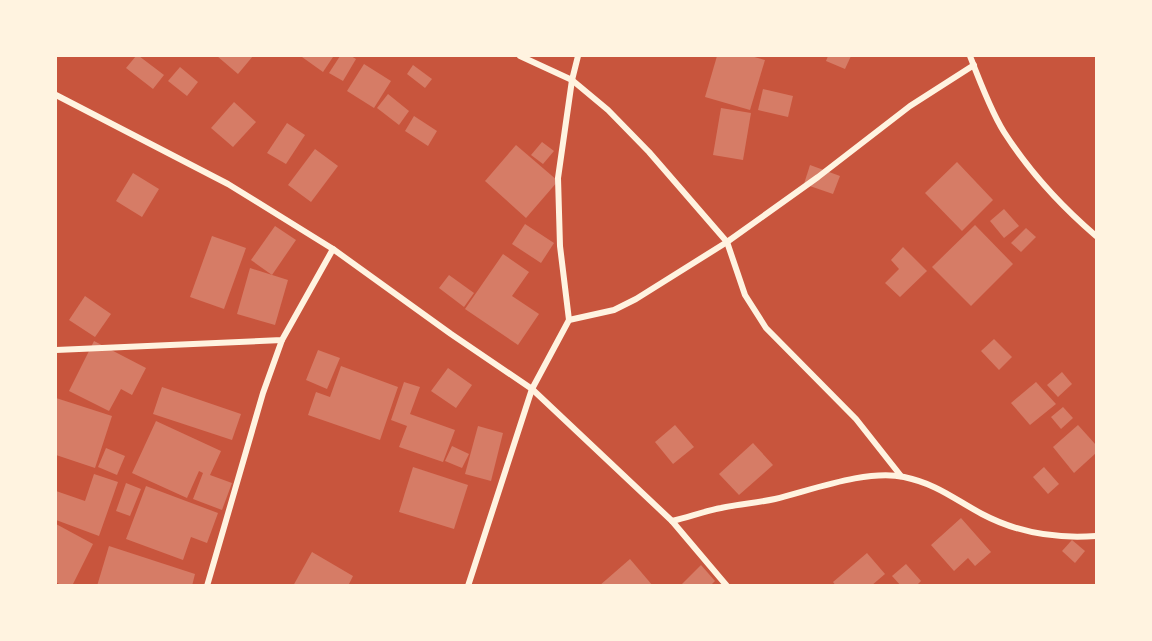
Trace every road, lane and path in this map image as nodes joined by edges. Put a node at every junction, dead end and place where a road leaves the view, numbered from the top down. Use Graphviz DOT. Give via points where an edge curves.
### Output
graph roads {
  1 [pos="520,56"];
  2 [pos="578,56"];
  3 [pos="970,56"];
  4 [pos="974,65"];
  5 [pos="572,80"];
  6 [pos="56,95"];
  7 [pos="1096,236"];
  8 [pos="727,242"];
  9 [pos="333,249"];
  10 [pos="569,320"];
  11 [pos="282,340"];
  12 [pos="56,350"];
  13 [pos="532,390"];
  14 [pos="901,476"];
  15 [pos="672,521"];
  16 [pos="1096,536"];
  17 [pos="207,585"];
  18 [pos="468,585"];
  19 [pos="727,585"];
  1 -- 5 [label="street"];
  2 -- 5 [label="street"];
  3 -- 4 [label="street"];
  4 -- 7 [label="street" via="1003,131 1041,182"];
  4 -- 8 [label="street" via="910,106"];
  5 -- 8 [label="street" via="608,110"];
  5 -- 10 [label="street" via="558,178 560,246"];
  6 -- 9 [label="street" via="228,184"];
  8 -- 10 [label="street" via="614,310"];
  8 -- 14 [label="street" via="746,295 766,328 856,419"];
  9 -- 11 [label="street"];
  9 -- 13 [label="street"];
  10 -- 13 [label="street"];
  11 -- 12 [label="street"];
  11 -- 17 [label="street"];
  13 -- 15 [label="street"];
  13 -- 18 [label="street"];
  14 -- 15 [label="street" via="852,480"];
  14 -- 16 [label="street" via="930,483 1018,531"];
  15 -- 19 [label="street"];
}
